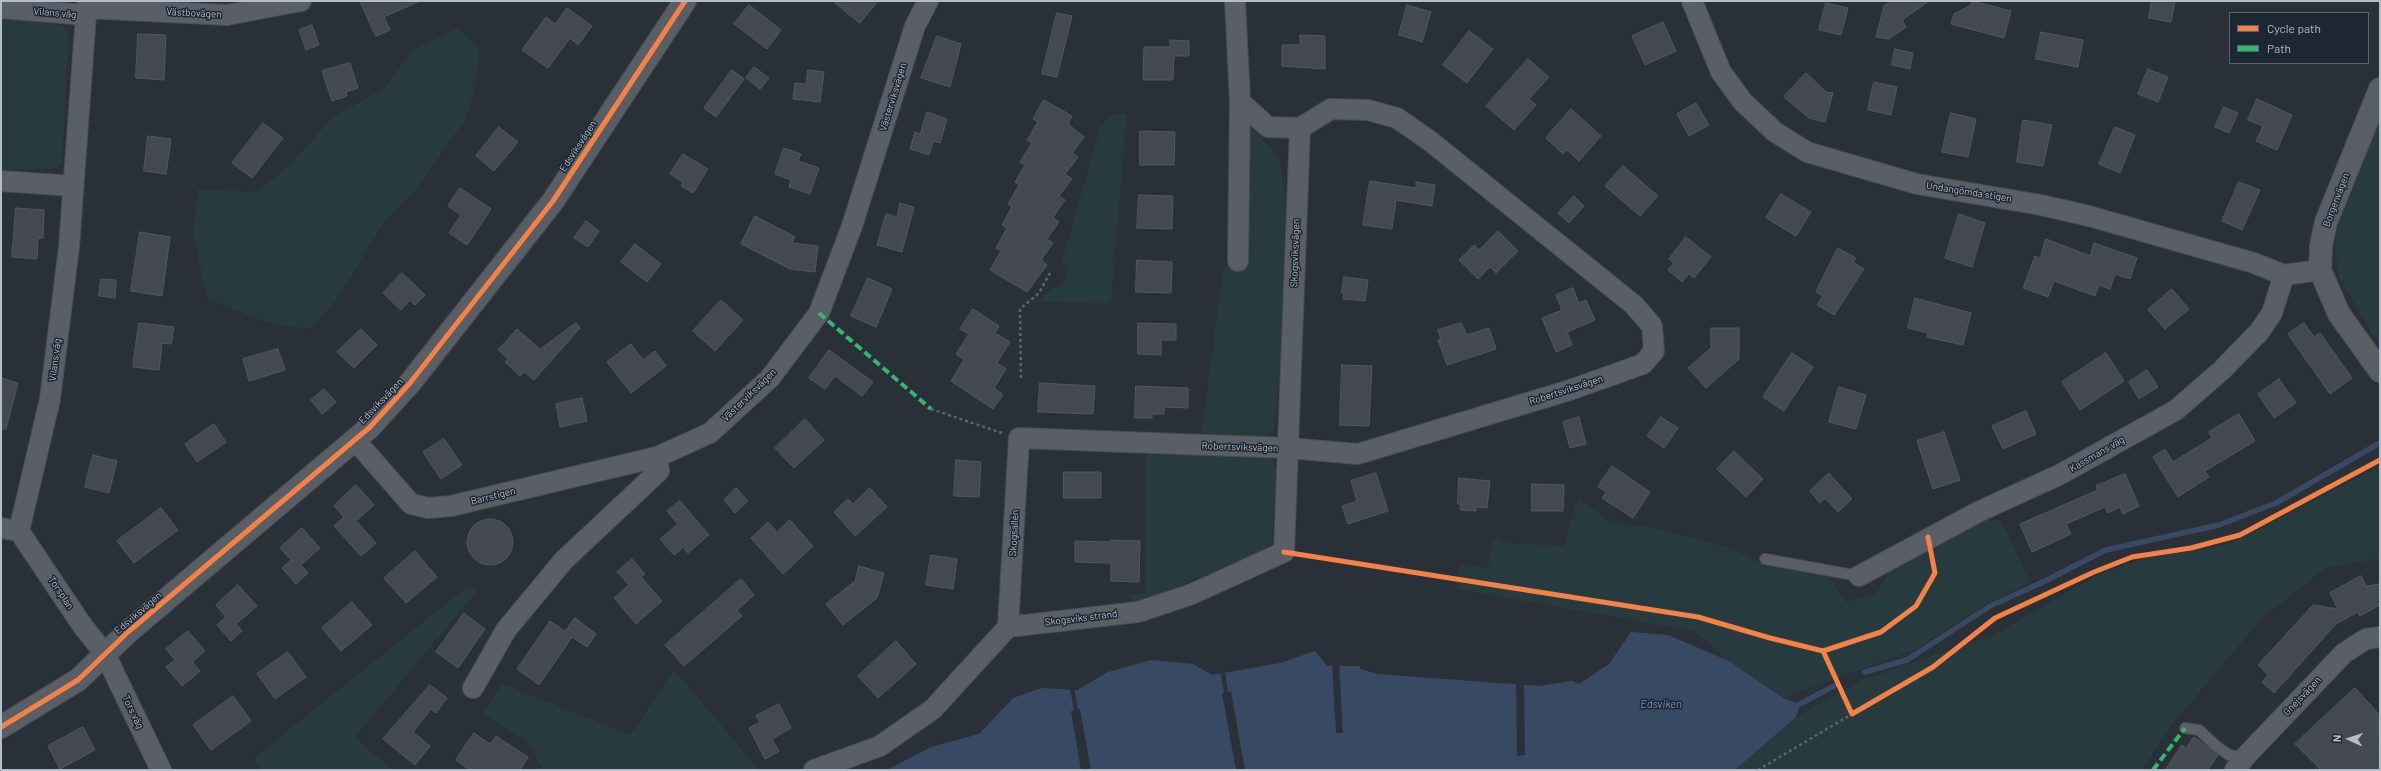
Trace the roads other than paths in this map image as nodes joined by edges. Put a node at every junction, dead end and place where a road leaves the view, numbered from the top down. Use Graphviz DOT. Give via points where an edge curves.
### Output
graph roads {
  1 [pos="301,1"];
  2 [pos="685,1"];
  3 [pos="928,1"];
  4 [pos="1235,1"];
  5 [pos="1692,1"];
  6 [pos="1,8"];
  7 [pos="86,8"];
  8 [pos="2380,89"];
  9 [pos="1240,102"];
  10 [pos="1300,128"];
  11 [pos="1,181"];
  12 [pos="73,186"];
  13 [pos="1238,261"];
  14 [pos="2320,270"];
  15 [pos="2284,275"];
  16 [pos="2380,371"];
  17 [pos="1019,438"];
  18 [pos="355,440"];
  19 [pos="1288,448"];
  20 [pos="657,457"];
  21 [pos="10,529"];
  22 [pos="1765,559"];
  23 [pos="1859,576"];
  24 [pos="1008,627"];
  25 [pos="2380,637"];
  26 [pos="105,654"];
  27 [pos="473,688"];
  28 [pos="1,727"];
  29 [pos="2185,728"];
  30 [pos="2239,764"];
  31 [pos="161,770"];
  32 [pos="814,770"];
  1 -- 7 [label="street, Västbovägen" via="227,15"];
  2 -- 18 [label="street, Edsviksvägen" via="553,201 410,384"];
  3 -- 20 [label="street, Västerviksvägen" via="915,26 852,226 819,313 770,378 710,433"];
  4 -- 9 [label="street"];
  5 -- 15 [label="street, Undangömda stigen" via="1722,72 1743,102 1775,132 1807,152 1917,184 2041,205 2089,216 2254,263"];
  6 -- 7 [label="street, Vilans väg"];
  7 -- 12 [label="street, Vilans väg"];
  8 -- 14 [label="street, Borgenvägen" via="2326,222"];
  9 -- 10 [label="street" via="1268,127"];
  9 -- 13 [label="street"];
  10 -- 19 [label="street, Skogsviksvägen"];
  10 -- 19 [label="street, Robertsviksvägen" via="1331,109 1368,110 1397,118 1430,141 1634,305 1652,326 1654,351 1644,364 1570,390 1358,454"];
  11 -- 12 [label="street"];
  12 -- 21 [label="street, Vilans väg" via="69,247 50,399"];
  14 -- 15 [label="street, Undangömda stigen"];
  14 -- 16 [label="street, Borgenvägen" via="2338,314"];
  15 -- 23 [label="street, Kassmans väg" via="2272,313 2259,332 2222,370 2176,410 2059,475 1974,514"];
  17 -- 19 [label="street, Robertsviksvägen"];
  17 -- 24 [label="street, Skogsallén"];
  18 -- 20 [label="street, Barrstigen" via="411,504 428,508 451,506"];
  18 -- 26 [label="street, Edsviksvägen"];
  19 -- 24 [label="street, Skogsviks strand" via="1284,552 1192,594 1138,612"];
  20 -- 27 [label="street" via="659,471 564,560 506,630"];
  21 -- 26 [label="street, Torsplan"];
  22 -- 23 [label="lane"];
  24 -- 32 [label="street" via="933,709 880,746"];
  25 -- 30 [label="street, Gnejsvägen" via="2366,639 2344,653"];
  26 -- 28 [label="street, Edsviksvägen" via="78,680"];
  26 -- 31 [label="street, Tors väg"];
  29 -- 30 [label="lane" via="2199,730"];
}
